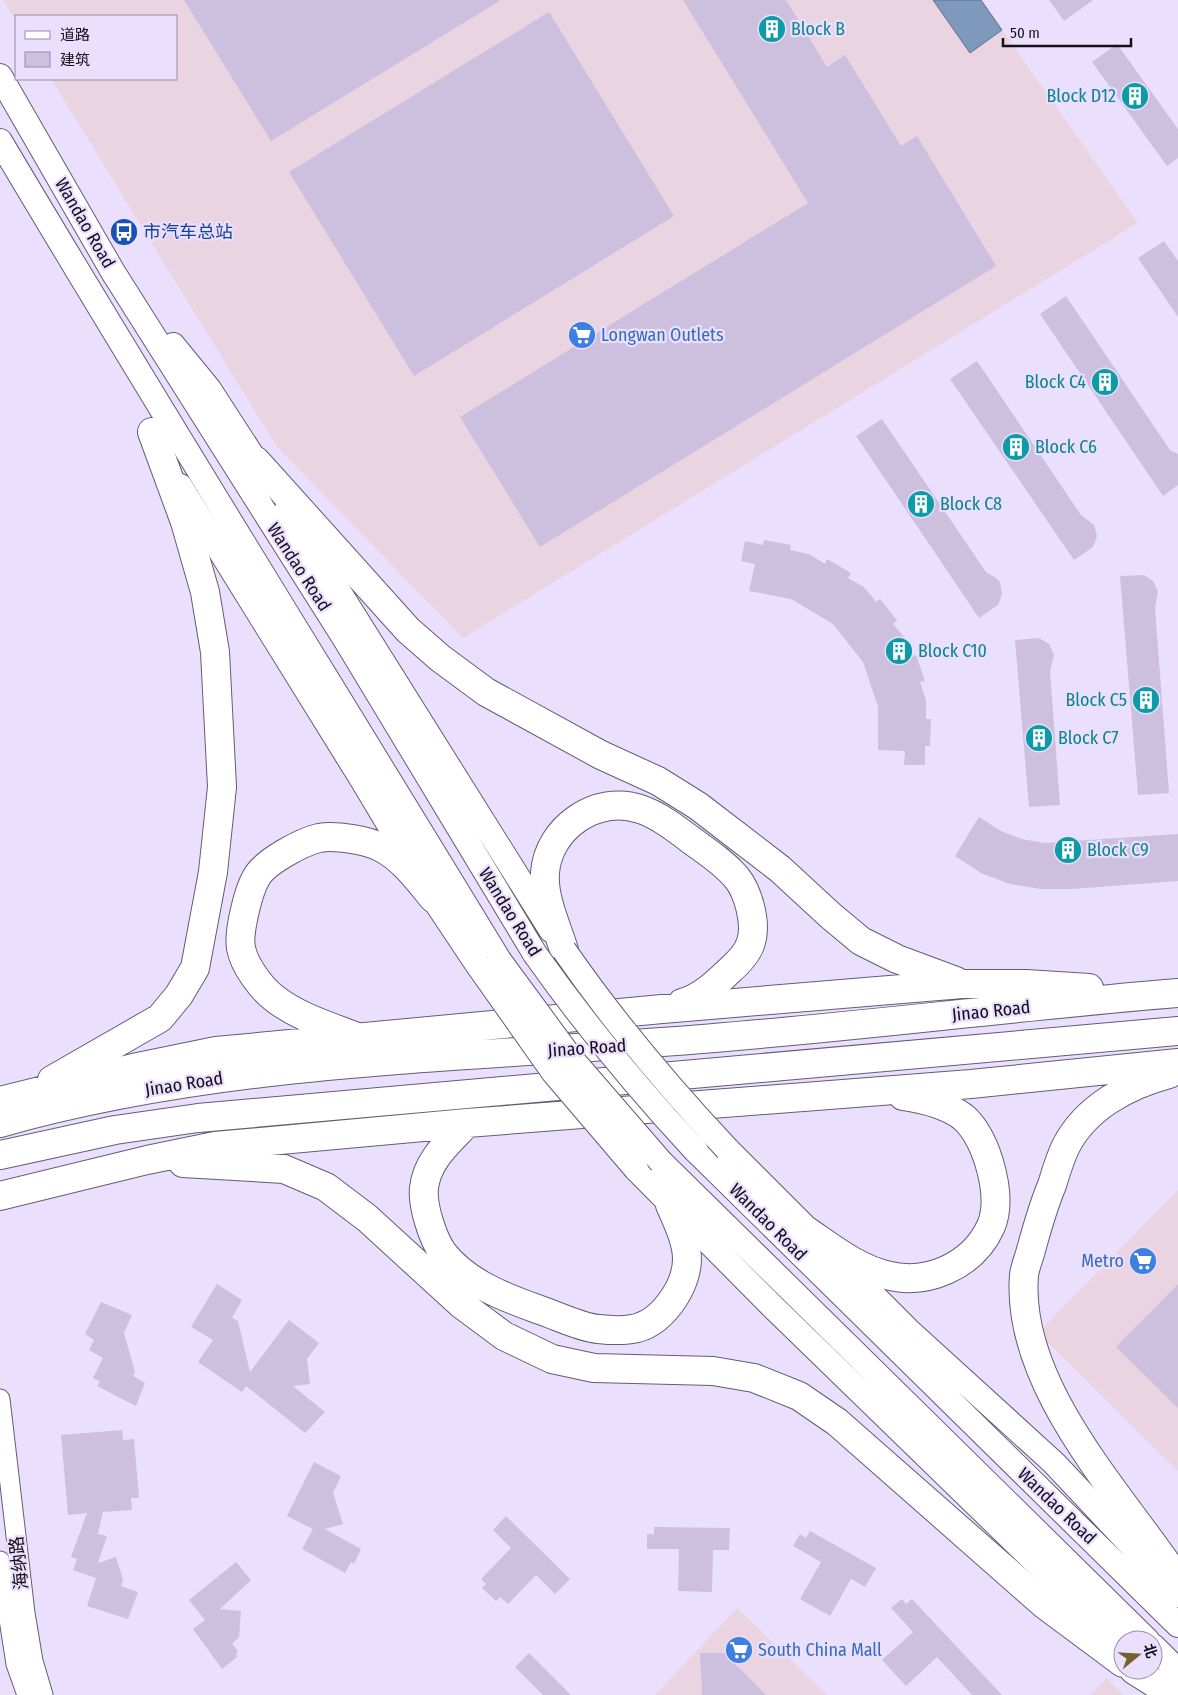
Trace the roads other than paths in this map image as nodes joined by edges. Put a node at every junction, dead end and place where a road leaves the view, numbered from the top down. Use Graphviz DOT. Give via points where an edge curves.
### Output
graph roads {
  1 [pos="0,76"];
  2 [pos="0,142"];
  3 [pos="113,272"];
  4 [pos="91,295"];
  5 [pos="152,432"];
  6 [pos="256,461"];
  7 [pos="433,898"];
  8 [pos="564,950"];
  9 [pos="488,962"];
  10 [pos="962,984"];
  11 [pos="1166,994"];
  12 [pos="662,1009"];
  13 [pos="1178,1031"];
  14 [pos="360,1039"];
  15 [pos="1178,1063"];
  16 [pos="1178,1071"];
  17 [pos="866,1091"];
  18 [pos="31,1093"];
  19 [pos="0,1101"];
  20 [pos="0,1123"];
  21 [pos="467,1123"];
  22 [pos="0,1155"];
  23 [pos="147,1160"];
  24 [pos="7,1196"];
  25 [pos="670,1205"];
  26 [pos="807,1231"];
  27 [pos="0,1399"];
  28 [pos="0,1561"];
  29 [pos="1178,1580"];
  30 [pos="1178,1595"];
  31 [pos="1178,1625"];
  32 [pos="1137,1630"];
  33 [pos="1113,1637"];
  34 [pos="16,1655"];
  35 [pos="1113,1656"];
  36 [pos="1163,1665"];
  37 [pos="1158,1680"];
  38 [pos="1163,1680"];
  39 [pos="1175,1687"];
  40 [pos="27,1695"];
  41 [pos="43,1695"];
  1 -- 3 [label="main road, Wandao Road"];
  2 -- 4 [label="main road, Wandao Road"];
  3 -- 6 [label="main road" via="209,388"];
  3 -- 31 [label="main road, Wandao Road, bridge" via="345,639 535,954 590,1029 696,1151"];
  4 -- 5 [label="main road"];
  4 -- 9 [label="main road, Wandao Road"];
  5 -- 7 [label="main road" via="184,494"];
  5 -- 18 [label="highway" via="185,522 205,592 215,652 222,787 203,932 195,968 160,1018"];
  6 -- 8 [label="main road"];
  6 -- 10 [label="highway" via="408,630 440,658 486,692 698,806 780,869 862,941 897,959"];
  7 -- 9 [label="main road"];
  7 -- 14 [label="highway" via="405,865 382,847 356,839 319,838 271,862 256,877 248,902 241,948 250,969 273,998 296,1012"];
  8 -- 12 [label="highway" via="549,901 545,875 548,853 561,832 585,813 614,805 640,809 674,828 737,878 752,918 751,942 738,963 708,990 690,1001"];
  8 -- 26 [label="main road, bridge" via="596,997 676,1095"];
  9 -- 25 [label="main road, bridge" via="554,1073"];
  9 -- 32 [label="main road, Wandao Road, bridge" via="661,1162"];
  10 -- 11 [label="highway" via="1026,984"];
  10 -- 12 [label="highway"];
  11 -- 20 [label="highway, Jinao Road" via="698,1040 276,1071 108,1097"];
  12 -- 14 [label="highway"];
  13 -- 22 [label="highway, Jinao Road" via="198,1118 115,1130"];
  14 -- 18 [label="highway" via="216,1051"];
  15 -- 17 [label="highway"];
  16 -- 29 [label="highway" via="1151,1079 1093,1110 1067,1145 1043,1206 1024,1274 1026,1312 1035,1350 1066,1421"];
  17 -- 21 [label="highway"];
  17 -- 26 [label="highway" via="927,1099 963,1118 984,1143 991,1167 996,1200 991,1225 979,1245 959,1264 937,1274 914,1279 870,1270"];
  18 -- 19 [label="highway"];
  21 -- 23 [label="highway" via="215,1146"];
  21 -- 25 [label="highway" via="432,1164 424,1188 428,1220 443,1253 470,1278 505,1297 597,1329 633,1329 655,1319 672,1302 687,1259 680,1228"];
  23 -- 24 [label="highway"];
  23 -- 35 [label="highway" via="284,1170 326,1187 367,1218 461,1304 504,1336 552,1358 594,1368 713,1371 754,1378 799,1396 837,1422 1045,1605"];
  25 -- 33 [label="main road"];
  26 -- 30 [label="main road" via="908,1330 1054,1463"];
  27 -- 34 [label="street, 海纳路" via="25,1613"];
  28 -- 34 [label="street, 海纳路"];
  34 -- 40 [label="street, 海纳路"];
  34 -- 41 [label="street, 海纳路"];
  36 -- 39 [label="main road"];
  37 -- 39 [label="highway"];
  38 -- 39 [label="main road"];
}
